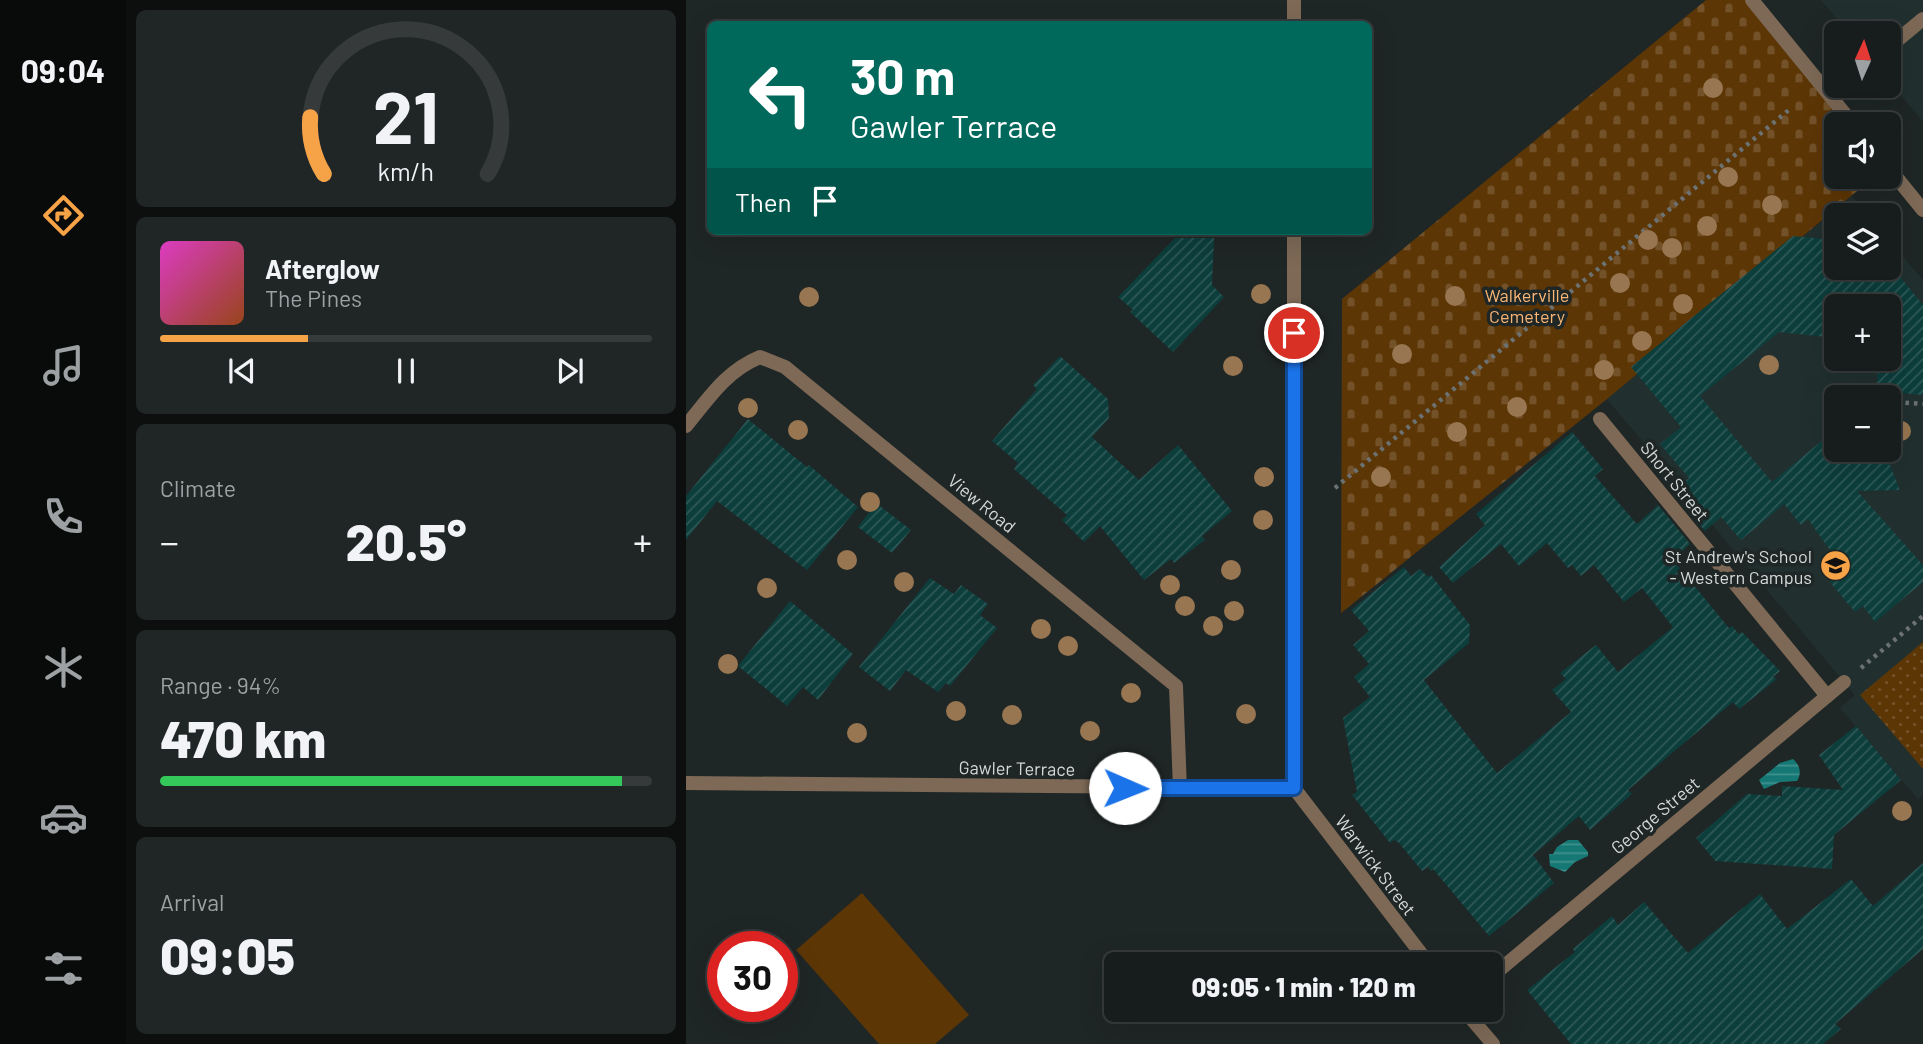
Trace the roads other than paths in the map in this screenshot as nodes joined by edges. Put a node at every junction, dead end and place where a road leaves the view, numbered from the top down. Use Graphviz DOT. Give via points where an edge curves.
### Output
graph roads {
  1 [pos="1294,0"];
  2 [pos="1752,0"];
  3 [pos="1923,19"];
  4 [pos="1294,21"];
  5 [pos="1901,37"];
  6 [pos="1824,89"];
  7 [pos="1832,98"];
  8 [pos="1843,112"];
  9 [pos="1901,183"];
  10 [pos="1923,210"];
  11 [pos="1294,235"];
  12 [pos="1600,419"];
  13 [pos="686,426"];
  14 [pos="1844,682"];
  15 [pos="1827,696"];
  16 [pos="686,783"];
  17 [pos="1294,788"];
  18 [pos="1180,789"];
  19 [pos="1420,952"];
  20 [pos="1503,967"];
  21 [pos="1474,1022"];
  22 [pos="1493,1044"];
  1 -- 4 [label="street"];
  2 -- 6 [label="street"];
  3 -- 5 [label="street"];
  7 -- 8 [label="street"];
  9 -- 10 [label="street"];
  11 -- 17 [label="street"];
  12 -- 15 [label="street, Short Street"];
  13 -- 18 [label="street, View Road" via="741,365 760,356 785,367 1177,686"];
  14 -- 15 [label="street, George Street"];
  15 -- 20 [label="street, George Street"];
  16 -- 18 [label="street, Gawler Terrace"];
  17 -- 18 [label="street, Gawler Terrace"];
  17 -- 19 [label="street, Warwick Street"];
  21 -- 22 [label="street"];
}
